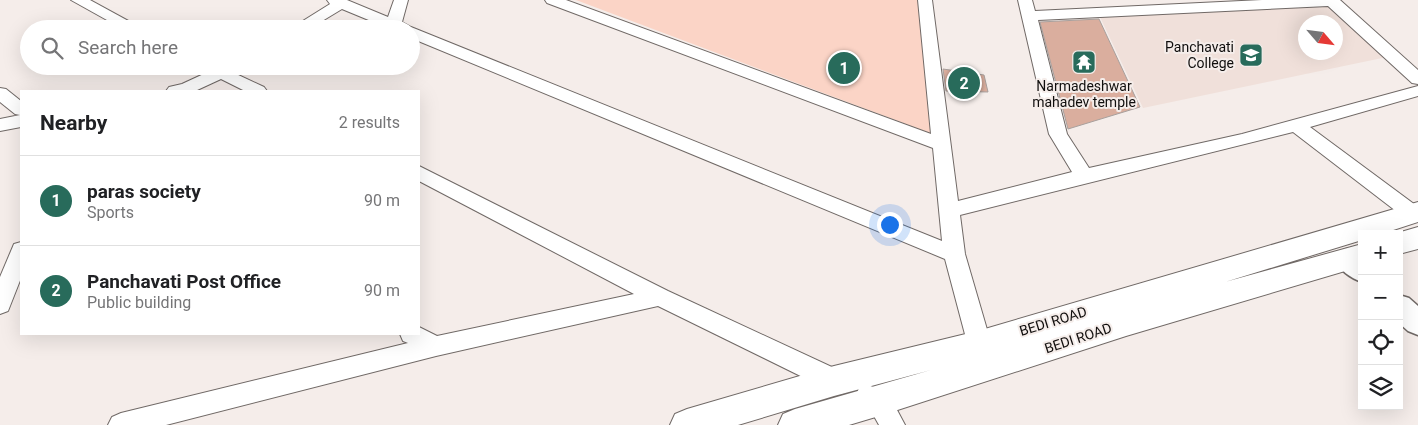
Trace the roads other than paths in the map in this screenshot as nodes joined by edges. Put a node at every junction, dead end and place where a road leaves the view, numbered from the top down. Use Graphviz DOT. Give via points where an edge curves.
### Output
graph roads {
  1 [pos="78,0"];
  2 [pos="401,0"];
  3 [pos="552,0"];
  4 [pos="925,0"];
  5 [pos="1332,0"];
  6 [pos="338,2"];
  7 [pos="1026,8"];
  8 [pos="117,20"];
  9 [pos="311,20"];
  10 [pos="381,20"];
  11 [pos="399,20"];
  12 [pos="420,36"];
  13 [pos="211,75"];
  14 [pos="232,75"];
  15 [pos="1418,79"];
  16 [pos="180,90"];
  17 [pos="256,90"];
  18 [pos="1418,91"];
  19 [pos="0,94"];
  20 [pos="13,120"];
  21 [pos="1296,125"];
  22 [pos="0,142"];
  23 [pos="940,144"];
  24 [pos="420,174"];
  25 [pos="1084,176"];
  26 [pos="949,210"];
  27 [pos="1416,221"];
  28 [pos="1403,239"];
  29 [pos="20,253"];
  30 [pos="954,254"];
  31 [pos="1357,262"];
  32 [pos="660,297"];
  33 [pos="0,305"];
  34 [pos="1403,310"];
  35 [pos="1418,323"];
  36 [pos="413,335"];
  37 [pos="436,346"];
  38 [pos="983,356"];
  39 [pos="834,381"];
  40 [pos="885,413"];
  41 [pos="120,425"];
  42 [pos="687,425"];
  43 [pos="795,425"];
  1 -- 8 [label="street"];
  2 -- 11 [label="street"];
  3 -- 23 [label="street"];
  4 -- 23 [label="street"];
  5 -- 7 [label="street"];
  5 -- 15 [label="street"];
  6 -- 9 [label="street"];
  6 -- 10 [label="street"];
  7 -- 25 [label="street" via="1058,134"];
  12 -- 30 [label="street"];
  13 -- 16 [label="street"];
  14 -- 17 [label="street"];
  18 -- 21 [label="street"];
  19 -- 20 [label="street"];
  20 -- 22 [label="street"];
  21 -- 25 [label="street"];
  21 -- 27 [label="street"];
  23 -- 26 [label="street"];
  24 -- 32 [label="street"];
  25 -- 26 [label="street"];
  26 -- 30 [label="street"];
  27 -- 28 [label="main road"];
  27 -- 38 [label="main road, BEDI ROAD"];
  29 -- 33 [label="street"];
  30 -- 38 [label="street"];
  31 -- 38 [label="main road, BEDI ROAD" via="1126,323"];
  32 -- 37 [label="street"];
  32 -- 39 [label="street"];
  34 -- 35 [label="street"];
  36 -- 37 [label="street"];
  37 -- 41 [label="street"];
  38 -- 39 [label="main road, BEDI ROAD"];
  38 -- 40 [label="main road, BEDI ROAD"];
  39 -- 40 [label="street"];
  39 -- 42 [label="main road, BEDI ROAD"];
  40 -- 43 [label="main road, BEDI ROAD"];
}
